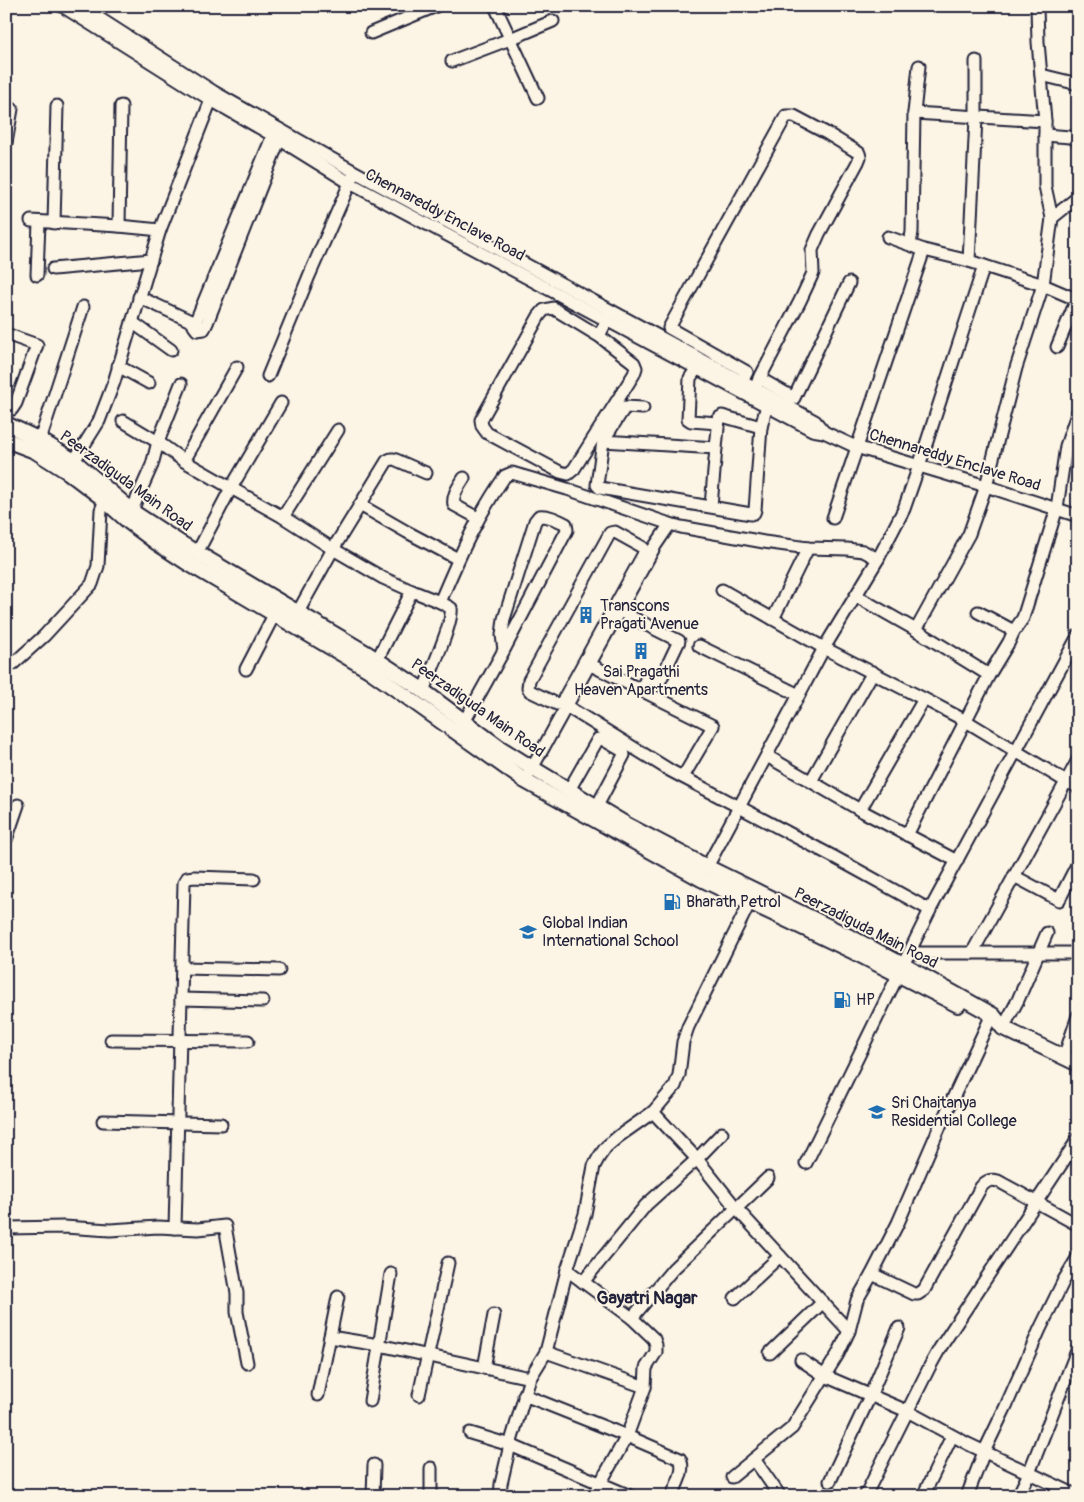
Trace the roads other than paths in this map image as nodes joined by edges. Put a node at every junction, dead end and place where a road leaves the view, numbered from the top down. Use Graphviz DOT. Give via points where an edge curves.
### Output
graph roads {
  1 [pos="62,6"];
  2 [pos="80,6"];
  3 [pos="436,6"];
  4 [pos="495,6"];
  5 [pos="1037,6"];
  6 [pos="553,20"];
  7 [pos="371,33"];
  8 [pos="510,39"];
  9 [pos="976,60"];
  10 [pos="452,61"];
  11 [pos="919,66"];
  12 [pos="1041,75"];
  13 [pos="1078,84"];
  14 [pos="213,96"];
  15 [pos="538,98"];
  16 [pos="57,106"];
  17 [pos="122,106"];
  18 [pos="12,109"];
  19 [pos="914,113"];
  20 [pos="976,118"];
  21 [pos="1045,121"];
  22 [pos="277,133"];
  23 [pos="1045,135"];
  24 [pos="1078,140"];
  25 [pos="6,143"];
  26 [pos="353,178"];
  27 [pos="1078,197"];
  28 [pos="1052,218"];
  29 [pos="54,222"];
  30 [pos="119,226"];
  31 [pos="160,230"];
  32 [pos="888,237"];
  33 [pos="910,244"];
  34 [pos="924,250"];
  35 [pos="151,260"];
  36 [pos="968,261"];
  37 [pos="984,266"];
  38 [pos="53,269"];
  39 [pos="36,275"];
  40 [pos="849,283"];
  41 [pos="1043,285"];
  42 [pos="139,297"];
  43 [pos="1078,300"];
  44 [pos="83,307"];
  45 [pos="609,316"];
  46 [pos="132,322"];
  47 [pos="6,334"];
  48 [pos="599,336"];
  49 [pos="655,341"];
  50 [pos="1057,347"];
  51 [pos="171,350"];
  52 [pos="118,366"];
  53 [pos="237,367"];
  54 [pos="697,368"];
  55 [pos="268,376"];
  56 [pos="742,381"];
  57 [pos="149,383"];
  58 [pos="181,384"];
  59 [pos="754,388"];
  60 [pos="768,401"];
  61 [pos="281,404"];
  62 [pos="6,408"];
  63 [pos="642,408"];
  64 [pos="1078,411"];
  65 [pos="123,421"];
  66 [pos="718,423"];
  67 [pos="6,424"];
  68 [pos="761,427"];
  69 [pos="338,430"];
  70 [pos="6,440"];
  71 [pos="40,440"];
  72 [pos="603,441"];
  73 [pos="158,442"];
  74 [pos="856,447"];
  75 [pos="716,448"];
  76 [pos="184,461"];
  77 [pos="74,462"];
  78 [pos="919,466"];
  79 [pos="426,472"];
  80 [pos="464,478"];
  81 [pos="986,486"];
  82 [pos="231,488"];
  83 [pos="104,495"];
  84 [pos="360,505"];
  85 [pos="711,506"];
  86 [pos="1057,508"];
  87 [pos="132,510"];
  88 [pos="1078,516"];
  89 [pos="283,517"];
  90 [pos="478,518"];
  91 [pos="833,518"];
  92 [pos="670,524"];
  93 [pos="808,548"];
  94 [pos="333,549"];
  95 [pos="197,553"];
  96 [pos="458,558"];
  97 [pos="878,559"];
  98 [pos="722,590"];
  99 [pos="412,591"];
  100 [pos="856,596"];
  101 [pos="440,602"];
  102 [pos="619,610"];
  103 [pos="298,612"];
  104 [pos="978,612"];
  105 [pos="276,614"];
  106 [pos="772,619"];
  107 [pos="916,630"];
  108 [pos="1014,631"];
  109 [pos="1078,636"];
  110 [pos="700,646"];
  111 [pos="824,648"];
  112 [pos="504,650"];
  113 [pos="378,660"];
  114 [pos="589,664"];
  115 [pos="6,668"];
  116 [pos="246,669"];
  117 [pos="873,672"];
  118 [pos="989,675"];
  119 [pos="641,690"];
  120 [pos="423,691"];
  121 [pos="799,695"];
  122 [pos="924,699"];
  123 [pos="561,705"];
  124 [pos="966,721"];
  125 [pos="464,722"];
  126 [pos="1016,752"];
  127 [pos="767,756"];
  128 [pos="1078,760"];
  129 [pos="528,774"];
  130 [pos="683,777"];
  131 [pos="810,781"];
  132 [pos="1066,782"];
  133 [pos="1078,787"];
  134 [pos="569,790"];
  135 [pos="18,805"];
  136 [pos="597,806"];
  137 [pos="739,807"];
  138 [pos="860,810"];
  139 [pos="907,835"];
  140 [pos="6,840"];
  141 [pos="957,862"];
  142 [pos="1078,863"];
  143 [pos="707,868"];
  144 [pos="1014,876"];
  145 [pos="254,879"];
  146 [pos="750,902"];
  147 [pos="930,910"];
  148 [pos="781,911"];
  149 [pos="1047,933"];
  150 [pos="972,952"];
  151 [pos="1039,953"];
  152 [pos="1071,953"];
  153 [pos="904,964"];
  154 [pos="182,968"];
  155 [pos="279,970"];
  156 [pos="181,999"];
  157 [pos="262,1001"];
  158 [pos="1078,1016"];
  159 [pos="997,1024"];
  160 [pos="111,1040"];
  161 [pos="180,1040"];
  162 [pos="248,1041"];
  163 [pos="1064,1057"];
  164 [pos="1078,1064"];
  165 [pos="653,1112"];
  166 [pos="103,1121"];
  167 [pos="178,1122"];
  168 [pos="221,1124"];
  169 [pos="722,1133"];
  170 [pos="1078,1139"];
  171 [pos="697,1159"];
  172 [pos="806,1163"];
  173 [pos="768,1178"];
  174 [pos="1037,1203"];
  175 [pos="736,1208"];
  176 [pos="1078,1225"];
  177 [pos="6,1228"];
  178 [pos="175,1228"];
  179 [pos="780,1256"];
  180 [pos="1078,1257"];
  181 [pos="448,1263"];
  182 [pos="567,1270"];
  183 [pos="391,1274"];
  184 [pos="872,1274"];
  185 [pos="583,1282"];
  186 [pos="338,1297"];
  187 [pos="735,1298"];
  188 [pos="823,1302"];
  189 [pos="494,1315"];
  190 [pos="632,1318"];
  191 [pos="899,1328"];
  192 [pos="849,1331"];
  193 [pos="330,1337"];
  194 [pos="379,1345"];
  195 [pos="1078,1348"];
  196 [pos="546,1352"];
  197 [pos="770,1352"];
  198 [pos="428,1356"];
  199 [pos="802,1360"];
  200 [pos="247,1363"];
  201 [pos="484,1368"];
  202 [pos="825,1376"];
  203 [pos="530,1378"];
  204 [pos="645,1386"];
  205 [pos="318,1395"];
  206 [pos="419,1395"];
  207 [pos="524,1396"];
  208 [pos="870,1396"];
  209 [pos="370,1401"];
  210 [pos="907,1412"];
  211 [pos="470,1432"];
  212 [pos="627,1436"];
  213 [pos="952,1436"];
  214 [pos="510,1445"];
  215 [pos="984,1452"];
  216 [pos="754,1459"];
  217 [pos="374,1465"];
  218 [pos="431,1468"];
  219 [pos="1029,1473"];
  220 [pos="732,1477"];
  221 [pos="830,1481"];
  222 [pos="599,1484"];
  223 [pos="1076,1493"];
  224 [pos="373,1496"];
  225 [pos="430,1496"];
  226 [pos="500,1496"];
  227 [pos="593,1496"];
  228 [pos="630,1496"];
  229 [pos="672,1496"];
  230 [pos="780,1496"];
  231 [pos="865,1496"];
  232 [pos="923,1496"];
  233 [pos="967,1496"];
  234 [pos="1018,1496"];
  1 -- 14 [label="street, Chennareddy Enclave Road"];
  2 -- 14 [label="street, Chennareddy Enclave Road"];
  3 -- 7 [label="street"];
  4 -- 8 [label="street"];
  5 -- 12 [label="street"];
  6 -- 8 [label="street"];
  8 -- 10 [label="street"];
  8 -- 15 [label="street"];
  9 -- 20 [label="street"];
  11 -- 19 [label="street"];
  12 -- 13 [label="street"];
  12 -- 21 [label="street"];
  14 -- 22 [label="street, Chennareddy Enclave Road"];
  14 -- 31 [label="street"];
  16 -- 29 [label="street"];
  17 -- 30 [label="street"];
  18 -- 25 [label="street"];
  19 -- 20 [label="street"];
  19 -- 33 [label="street"];
  20 -- 21 [label="street"];
  20 -- 36 [label="street"];
  21 -- 23 [label="street"];
  22 -- 26 [label="street, Chennareddy Enclave Road"];
  22 -- 42 [label="street" via="208,305 204,329 195,329 195,323"];
  23 -- 24 [label="street"];
  23 -- 28 [label="street" via="1045,186"];
  26 -- 45 [label="street, Chennareddy Enclave Road"];
  26 -- 55 [label="street" via="312,267"];
  27 -- 28 [label="street"];
  28 -- 41 [label="street"];
  29 -- 30 [label="street"];
  29 -- 39 [label="street" via="35,221"];
  30 -- 31 [label="street"];
  31 -- 35 [label="street"];
  32 -- 33 [label="street"];
  33 -- 34 [label="street"];
  34 -- 36 [label="street"];
  34 -- 74 [label="street"];
  35 -- 38 [label="street"];
  35 -- 42 [label="street"];
  36 -- 37 [label="street"];
  37 -- 41 [label="street"];
  37 -- 78 [label="street"];
  40 -- 59 [label="street" via="794,398"];
  41 -- 43 [label="street"];
  41 -- 81 [label="street" via="1016,368"];
  42 -- 46 [label="street"];
  43 -- 50 [label="street"];
  44 -- 71 [label="street"];
  45 -- 48 [label="street"];
  45 -- 49 [label="street, Chennareddy Enclave Road"];
  46 -- 51 [label="street"];
  46 -- 52 [label="street"];
  47 -- 62 [label="street" via="36,345 16,403 12,409"];
  48 -- 48 [label="street" via="553,308 544,310 481,420 487,433 560,472 568,474 574,469 636,368"];
  49 -- 54 [label="street, Chennareddy Enclave Road"];
  49 -- 56 [label="street, Chennareddy Enclave Road"];
  52 -- 57 [label="street"];
  52 -- 77 [label="street" via="99,422"];
  53 -- 76 [label="street"];
  54 -- 56 [label="street, Chennareddy Enclave Road"];
  54 -- 66 [label="street" via="690,378 688,419"];
  56 -- 59 [label="street, Chennareddy Enclave Road"];
  56 -- 59 [label="street" via="669,328 786,116 794,116 859,153 860,157 812,250 813,273"];
  58 -- 73 [label="street"];
  59 -- 60 [label="street, Chennareddy Enclave Road"];
  60 -- 68 [label="street"];
  60 -- 74 [label="street, Chennareddy Enclave Road" via="816,422 824,432"];
  61 -- 82 [label="street"];
  63 -- 72 [label="street" via="625,407"];
  64 -- 86 [label="street" via="1066,446"];
  65 -- 73 [label="street"];
  66 -- 68 [label="street" via="722,416"];
  66 -- 75 [label="street"];
  67 -- 71 [label="street, Peerzadiguda Main Road"];
  68 -- 85 [label="street" via="754,513"];
  69 -- 89 [label="street"];
  70 -- 83 [label="street, Peerzadiguda Main Road" via="35,451"];
  71 -- 77 [label="street, Peerzadiguda Main Road"];
  72 -- 75 [label="street"];
  72 -- 85 [label="street" via="597,485 600,488"];
  73 -- 76 [label="street"];
  73 -- 87 [label="street" via="152,465"];
  74 -- 78 [label="street, Chennareddy Enclave Road"];
  74 -- 91 [label="street"];
  75 -- 85 [label="street"];
  76 -- 82 [label="street"];
  77 -- 83 [label="street, Peerzadiguda Main Road"];
  78 -- 81 [label="street, Chennareddy Enclave Road"];
  78 -- 97 [label="street" via="904,509"];
  79 -- 84 [label="street" via="394,459 387,461"];
  80 -- 90 [label="street" via="454,495 454,505"];
  81 -- 86 [label="street, Chennareddy Enclave Road"];
  81 -- 107 [label="street" via="969,534"];
  82 -- 89 [label="street"];
  82 -- 95 [label="street"];
  83 -- 87 [label="street, Peerzadiguda Main Road"];
  83 -- 105 [label="street, Peerzadiguda Main Road" via="129,522 157,543"];
  83 -- 115 [label="street" via="98,566 92,584 44,636"];
  84 -- 94 [label="street"];
  84 -- 96 [label="street"];
  86 -- 88 [label="street, Chennareddy Enclave Road"];
  86 -- 108 [label="street" via="1023,618"];
  87 -- 95 [label="street, Peerzadiguda Main Road"];
  89 -- 94 [label="street"];
  90 -- 92 [label="street" via="505,476 512,473 567,488"];
  90 -- 96 [label="street"];
  92 -- 93 [label="street"];
  92 -- 102 [label="street"];
  93 -- 97 [label="street" via="863,551"];
  93 -- 106 [label="street"];
  94 -- 99 [label="street"];
  94 -- 103 [label="street"];
  95 -- 103 [label="street, Peerzadiguda Main Road"];
  96 -- 101 [label="street"];
  97 -- 100 [label="street"];
  98 -- 106 [label="street"];
  99 -- 101 [label="street"];
  99 -- 113 [label="street"];
  100 -- 107 [label="street"];
  100 -- 111 [label="street"];
  101 -- 120 [label="street" via="451,608 452,613"];
  102 -- 114 [label="street"];
  102 -- 119 [label="street" via="679,641 658,683 647,677"];
  103 -- 113 [label="street, Peerzadiguda Main Road"];
  104 -- 108 [label="street"];
  105 -- 116 [label="street"];
  105 -- 129 [label="street, Peerzadiguda Main Road" via="369,670"];
  106 -- 111 [label="street"];
  107 -- 118 [label="street"];
  108 -- 118 [label="street"];
  109 -- 126 [label="street"];
  110 -- 121 [label="street"];
  111 -- 117 [label="street"];
  111 -- 121 [label="street"];
  112 -- 112 [label="street" via="567,530 566,524 552,518 539,516 535,521 504,619"];
  112 -- 125 [label="street"];
  113 -- 120 [label="street, Peerzadiguda Main Road"];
  114 -- 119 [label="street"];
  114 -- 123 [label="street"];
  117 -- 122 [label="street"];
  117 -- 131 [label="street"];
  118 -- 124 [label="street"];
  119 -- 130 [label="street" via="713,726"];
  120 -- 125 [label="street, Peerzadiguda Main Road"];
  121 -- 127 [label="street"];
  122 -- 124 [label="street"];
  122 -- 138 [label="street"];
  123 -- 123 [label="street" via="530,691 528,680 610,533 614,532 642,547 643,555"];
  123 -- 129 [label="street"];
  123 -- 130 [label="street"];
  124 -- 126 [label="street"];
  124 -- 139 [label="street"];
  125 -- 129 [label="street, Peerzadiguda Main Road" via="500,748"];
  126 -- 132 [label="street"];
  126 -- 141 [label="street"];
  127 -- 131 [label="street"];
  127 -- 137 [label="street"];
  128 -- 132 [label="street"];
  129 -- 134 [label="street, Peerzadiguda Main Road"];
  129 -- 146 [label="street, Peerzadiguda Main Road" via="701,879"];
  130 -- 137 [label="street"];
  131 -- 138 [label="street"];
  132 -- 133 [label="street"];
  132 -- 144 [label="street"];
  134 -- 136 [label="street, Peerzadiguda Main Road"];
  134 -- 136 [label="street" via="598,740 602,739 623,751 624,755"];
  135 -- 140 [label="street"];
  136 -- 143 [label="street, Peerzadiguda Main Road"];
  137 -- 143 [label="street"];
  137 -- 147 [label="street"];
  138 -- 139 [label="street"];
  139 -- 141 [label="street"];
  141 -- 147 [label="street"];
  142 -- 144 [label="street" via="1059,900"];
  143 -- 148 [label="street, Peerzadiguda Main Road"];
  144 -- 150 [label="street"];
  145 -- 154 [label="street" via="187,878 184,883"];
  146 -- 148 [label="street, Peerzadiguda Main Road"];
  146 -- 165 [label="street" via="688,1027 675,1086"];
  147 -- 153 [label="street"];
  148 -- 153 [label="street, Peerzadiguda Main Road" via="854,952"];
  149 -- 151 [label="street"];
  150 -- 151 [label="street"];
  150 -- 153 [label="street"];
  151 -- 152 [label="street"];
  151 -- 159 [label="street" via="1018,1000"];
  153 -- 159 [label="street, Peerzadiguda Main Road" via="993,1015"];
  153 -- 172 [label="street"];
  154 -- 155 [label="street"];
  154 -- 156 [label="street"];
  156 -- 157 [label="street"];
  156 -- 161 [label="street"];
  158 -- 163 [label="street"];
  159 -- 163 [label="street, Peerzadiguda Main Road"];
  159 -- 184 [label="street" via="940,1126"];
  160 -- 161 [label="street"];
  161 -- 162 [label="street"];
  161 -- 167 [label="street"];
  163 -- 164 [label="street, Peerzadiguda Main Road"];
  165 -- 171 [label="street"];
  165 -- 182 [label="street" via="606,1147 594,1166 585,1214"];
  166 -- 167 [label="street"];
  167 -- 168 [label="street"];
  167 -- 178 [label="street"];
  169 -- 171 [label="street"];
  170 -- 174 [label="street"];
  171 -- 175 [label="street"];
  171 -- 185 [label="street" via="646,1205"];
  173 -- 175 [label="street"];
  174 -- 176 [label="street"];
  174 -- 184 [label="street" via="998,1181 985,1182 924,1290 914,1294"];
  174 -- 210 [label="street" via="940,1348"];
  175 -- 179 [label="street"];
  175 -- 190 [label="street" via="673,1269"];
  177 -- 178 [label="street"];
  178 -- 200 [label="street" via="225,1226"];
  179 -- 187 [label="street"];
  179 -- 188 [label="street"];
  180 -- 215 [label="street" via="1040,1329"];
  181 -- 198 [label="street"];
  182 -- 185 [label="street"];
  182 -- 196 [label="street"];
  183 -- 194 [label="street"];
  184 -- 192 [label="street" via="856,1300"];
  185 -- 190 [label="street"];
  186 -- 193 [label="street"];
  188 -- 192 [label="street"];
  188 -- 197 [label="street"];
  189 -- 201 [label="street"];
  190 -- 204 [label="street" via="656,1345 656,1352 646,1368"];
  191 -- 208 [label="street"];
  192 -- 202 [label="street"];
  193 -- 194 [label="street"];
  193 -- 205 [label="street"];
  194 -- 198 [label="street"];
  194 -- 209 [label="street"];
  195 -- 219 [label="street"];
  196 -- 203 [label="street"];
  196 -- 204 [label="street"];
  198 -- 201 [label="street"];
  198 -- 206 [label="street"];
  199 -- 202 [label="street"];
  201 -- 203 [label="street"];
  202 -- 208 [label="street"];
  202 -- 216 [label="street" via="792,1428"];
  203 -- 207 [label="street"];
  204 -- 212 [label="street"];
  207 -- 212 [label="street"];
  207 -- 214 [label="street"];
  208 -- 210 [label="street"];
  208 -- 221 [label="street"];
  210 -- 213 [label="street"];
  210 -- 231 [label="street"];
  211 -- 214 [label="street"];
  212 -- 222 [label="street"];
  212 -- 229 [label="street" via="680,1459 682,1472"];
  213 -- 215 [label="street"];
  213 -- 232 [label="street"];
  214 -- 222 [label="street"];
  214 -- 226 [label="street"];
  215 -- 219 [label="street"];
  215 -- 233 [label="street"];
  216 -- 220 [label="street"];
  216 -- 230 [label="street"];
  217 -- 224 [label="street"];
  218 -- 225 [label="street"];
  219 -- 223 [label="street"];
  219 -- 234 [label="street"];
  222 -- 227 [label="street"];
  222 -- 228 [label="street"];
}
